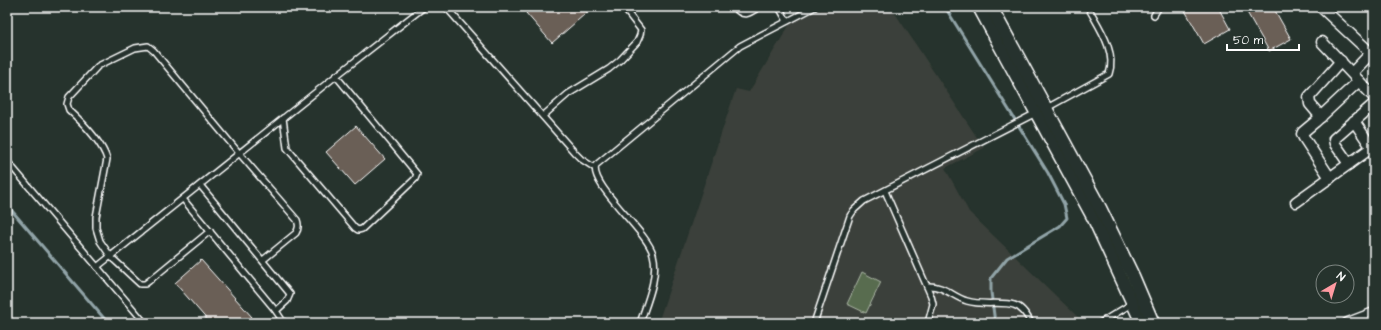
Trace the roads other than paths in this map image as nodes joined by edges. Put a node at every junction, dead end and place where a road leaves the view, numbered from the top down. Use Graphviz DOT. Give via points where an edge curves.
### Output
graph roads {
  1 [pos="424,7"];
  2 [pos="446,7"];
  3 [pos="623,7"];
  4 [pos="734,7"];
  5 [pos="760,7"];
  6 [pos="779,7"];
  7 [pos="815,7"];
  8 [pos="978,7"];
  9 [pos="991,7"];
  10 [pos="1088,7"];
  11 [pos="1159,7"];
  12 [pos="1321,8"];
  13 [pos="1154,15"];
  14 [pos="787,21"];
  15 [pos="1322,42"];
  16 [pos="1372,55"];
  17 [pos="1340,61"];
  18 [pos="1352,73"];
  19 [pos="336,76"];
  20 [pos="1359,81"];
  21 [pos="1374,98"];
  22 [pos="1036,113"];
  23 [pos="543,116"];
  24 [pos="1321,117"];
  25 [pos="283,118"];
  26 [pos="1354,121"];
  27 [pos="1373,147"];
  28 [pos="239,153"];
  29 [pos="7,161"];
  30 [pos="1349,164"];
  31 [pos="595,168"];
  32 [pos="1330,178"];
  33 [pos="200,185"];
  34 [pos="885,191"];
  35 [pos="183,199"];
  36 [pos="1296,202"];
  37 [pos="210,232"];
  38 [pos="111,257"];
  39 [pos="263,260"];
  40 [pos="97,267"];
  41 [pos="927,286"];
  42 [pos="1138,300"];
  43 [pos="276,311"];
  44 [pos="1374,313"];
  45 [pos="145,323"];
  46 [pos="284,323"];
  47 [pos="640,323"];
  48 [pos="814,323"];
  49 [pos="928,323"];
  50 [pos="1031,323"];
  51 [pos="1100,323"];
  52 [pos="1142,323"];
  53 [pos="1153,323"];
  54 [pos="1348,323"];
  1 -- 19 [label="lane"];
  2 -- 23 [label="lane"];
  3 -- 23 [label="lane" via="641,30 636,42 609,69 568,94"];
  4 -- 5 [label="lane" via="739,13 744,14"];
  6 -- 14 [label="lane"];
  7 -- 14 [label="lane"];
  8 -- 22 [label="street"];
  9 -- 22 [label="street"];
  10 -- 22 [label="lane" via="1109,49 1110,74"];
  11 -- 13 [label="lane"];
  12 -- 16 [label="street"];
  14 -- 31 [label="lane" via="740,46 600,161"];
  15 -- 17 [label="street"];
  16 -- 18 [label="street"];
  17 -- 18 [label="street"];
  17 -- 24 [label="street" via="1308,97 1310,104"];
  18 -- 20 [label="street"];
  19 -- 25 [label="lane"];
  19 -- 25 [label="lane" via="417,174 415,179 362,230 355,228 287,148"];
  20 -- 21 [label="street"];
  20 -- 24 [label="street"];
  21 -- 26 [label="street"];
  22 -- 34 [label="lane"];
  22 -- 42 [label="street"];
  23 -- 31 [label="lane" via="581,159"];
  24 -- 32 [label="street" via="1302,134"];
  25 -- 28 [label="lane"];
  26 -- 27 [label="street"];
  26 -- 30 [label="street" via="1334,139"];
  27 -- 30 [label="street"];
  28 -- 33 [label="lane"];
  28 -- 38 [label="lane" via="148,46 135,48 98,66 69,97 67,104 69,110 105,152 107,159 96,228 100,241"];
  28 -- 39 [label="lane" via="299,224 296,233"];
  29 -- 40 [label="lane"];
  30 -- 32 [label="street"];
  31 -- 47 [label="lane" via="598,179 648,242 654,255 650,292"];
  32 -- 36 [label="street"];
  33 -- 35 [label="lane"];
  33 -- 39 [label="lane"];
  34 -- 41 [label="lane"];
  34 -- 48 [label="lane" via="859,205 850,216"];
  35 -- 37 [label="lane"];
  35 -- 38 [label="lane"];
  37 -- 38 [label="lane" via="146,284 135,281"];
  37 -- 43 [label="lane"];
  38 -- 40 [label="lane"];
  39 -- 43 [label="lane" via="290,294 287,301"];
  40 -- 45 [label="lane"];
  41 -- 49 [label="lane" via="933,304"];
  41 -- 50 [label="lane" via="938,286 966,301 1016,305"];
  42 -- 51 [label="lane"];
  42 -- 52 [label="street"];
  42 -- 53 [label="street"];
  43 -- 46 [label="lane"];
  44 -- 54 [label="street"];
}
